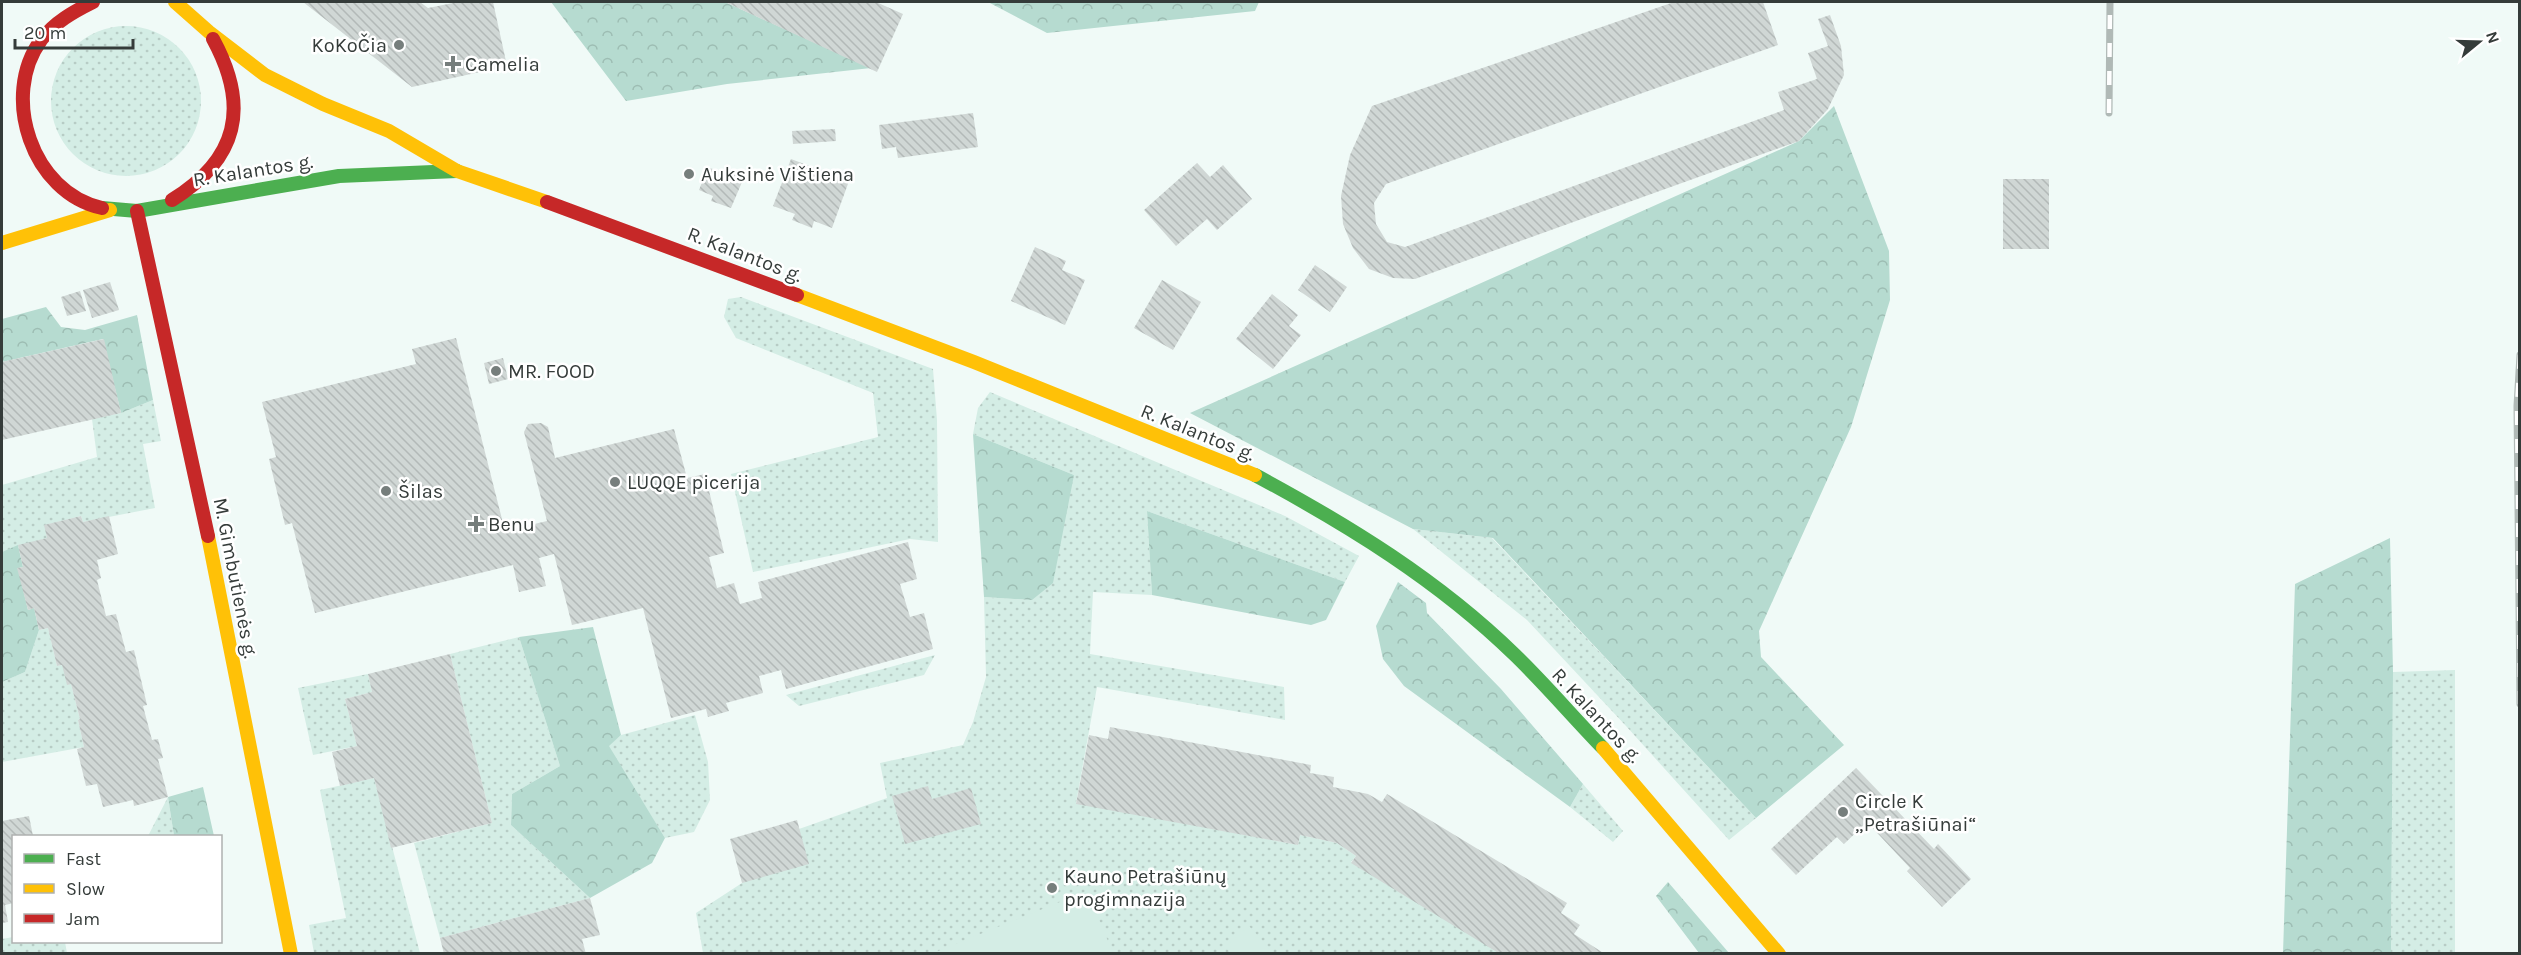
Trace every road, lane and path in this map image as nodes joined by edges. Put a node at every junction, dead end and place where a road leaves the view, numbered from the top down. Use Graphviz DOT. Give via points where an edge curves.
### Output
graph roads {
  1 [pos="93,2"];
  2 [pos="162,2"];
  3 [pos="180,7"];
  4 [pos="39,24"];
  5 [pos="209,32"];
  6 [pos="39,41"];
  7 [pos="26,65"];
  8 [pos="8,90"];
  9 [pos="457,171"];
  10 [pos="163,205"];
  11 [pos="110,210"];
  12 [pos="137,211"];
  13 [pos="2,243"];
  14 [pos="291,954"];
  15 [pos="1779,954"];
  1 -- 6 [label="main road, R. Kalantos g." via="57,21"];
  2 -- 3 [label="main road, R. Kalantos g."];
  3 -- 5 [label="main road, R. Kalantos g."];
  4 -- 6 [label="main road, R. Kalantos g."];
  5 -- 9 [label="main road, R. Kalantos g." via="265,75 389,131"];
  5 -- 10 [label="main road, R. Kalantos g." via="232,79 232,131 222,155 206,177"];
  6 -- 7 [label="main road, R. Kalantos g."];
  7 -- 8 [label="main road"];
  7 -- 11 [label="main road, R. Kalantos g." via="20,92 21,118 28,145 41,168 61,188 84,202"];
  9 -- 10 [label="main road, R. Kalantos g." via="339,176"];
  9 -- 15 [label="main road, R. Kalantos g." via="984,366 1253,474 1331,516 1436,587 1514,654 1612,759"];
  10 -- 12 [label="main road, R. Kalantos g."];
  11 -- 12 [label="main road, R. Kalantos g."];
  11 -- 13 [label="main road"];
  12 -- 14 [label="main road, M. Gimbutienės g." via="203,509"];
}
